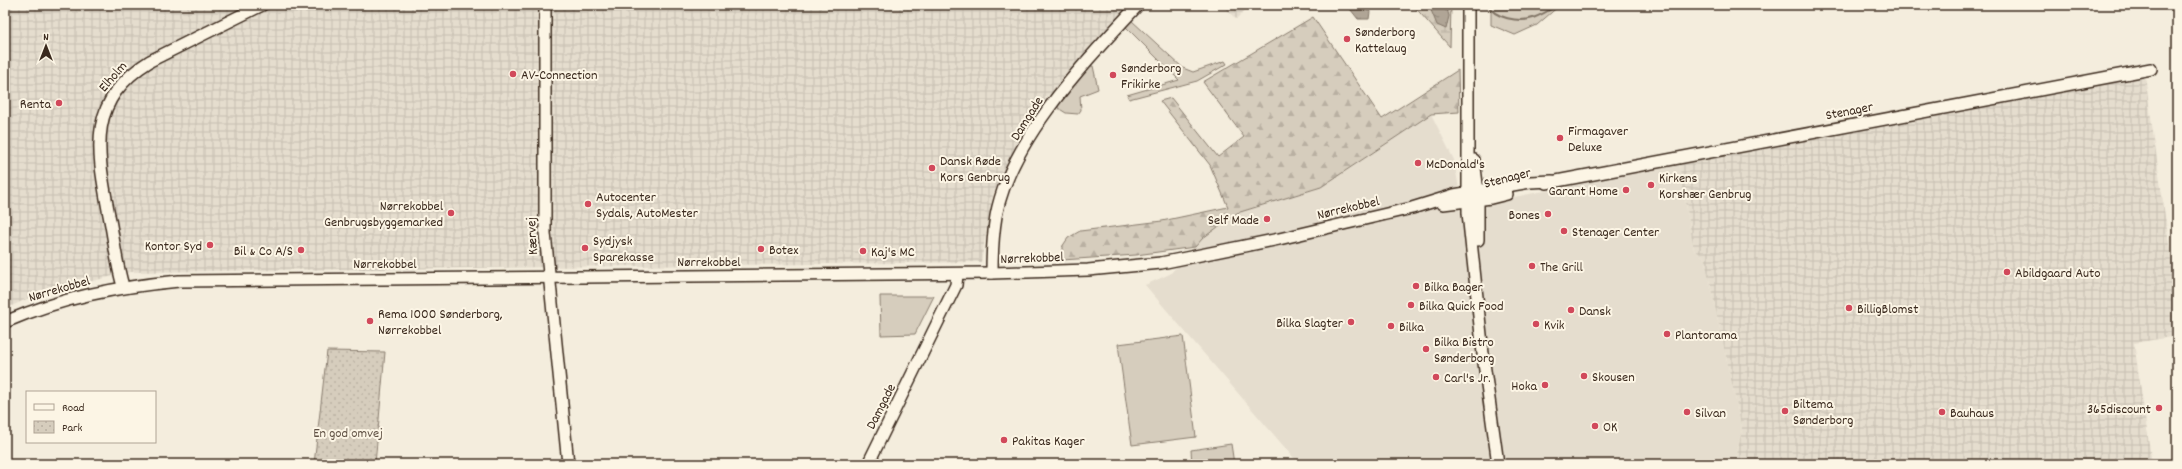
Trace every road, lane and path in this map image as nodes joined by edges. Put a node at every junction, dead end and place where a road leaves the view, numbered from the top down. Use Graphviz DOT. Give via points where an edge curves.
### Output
graph roads {
  1 [pos="262,5"];
  2 [pos="546,5"];
  3 [pos="1138,5"];
  4 [pos="1468,5"];
  5 [pos="2151,69"];
  6 [pos="1473,196"];
  7 [pos="992,273"];
  8 [pos="957,274"];
  9 [pos="549,277"];
  10 [pos="123,286"];
  11 [pos="5,322"];
  12 [pos="568,464"];
  13 [pos="868,464"];
  14 [pos="1498,464"];
  1 -- 10 [label="street, Elholm" via="135,70 110,98 102,117 99,146 103,183"];
  2 -- 9 [label="street, Kærvej" via="545,233"];
  3 -- 7 [label="street, Damgade" via="1083,64 1050,106 1028,141 1014,168 996,215"];
  4 -- 6 [label="street"];
  5 -- 6 [label="street, Stenager" via="1552,181 1491,198"];
  6 -- 7 [label="street, Nørrekobbel" via="1160,263 1088,270"];
  6 -- 14 [label="street" via="1475,269 1484,363"];
  7 -- 8 [label="street, Nørrekobbel"];
  8 -- 9 [label="street, Nørrekobbel"];
  8 -- 13 [label="street, Damgade" via="956,285"];
  9 -- 10 [label="street, Nørrekobbel" via="179,281"];
  9 -- 12 [label="street, Kærvej"];
  10 -- 11 [label="street, Nørrekobbel" via="59,302"];
}
